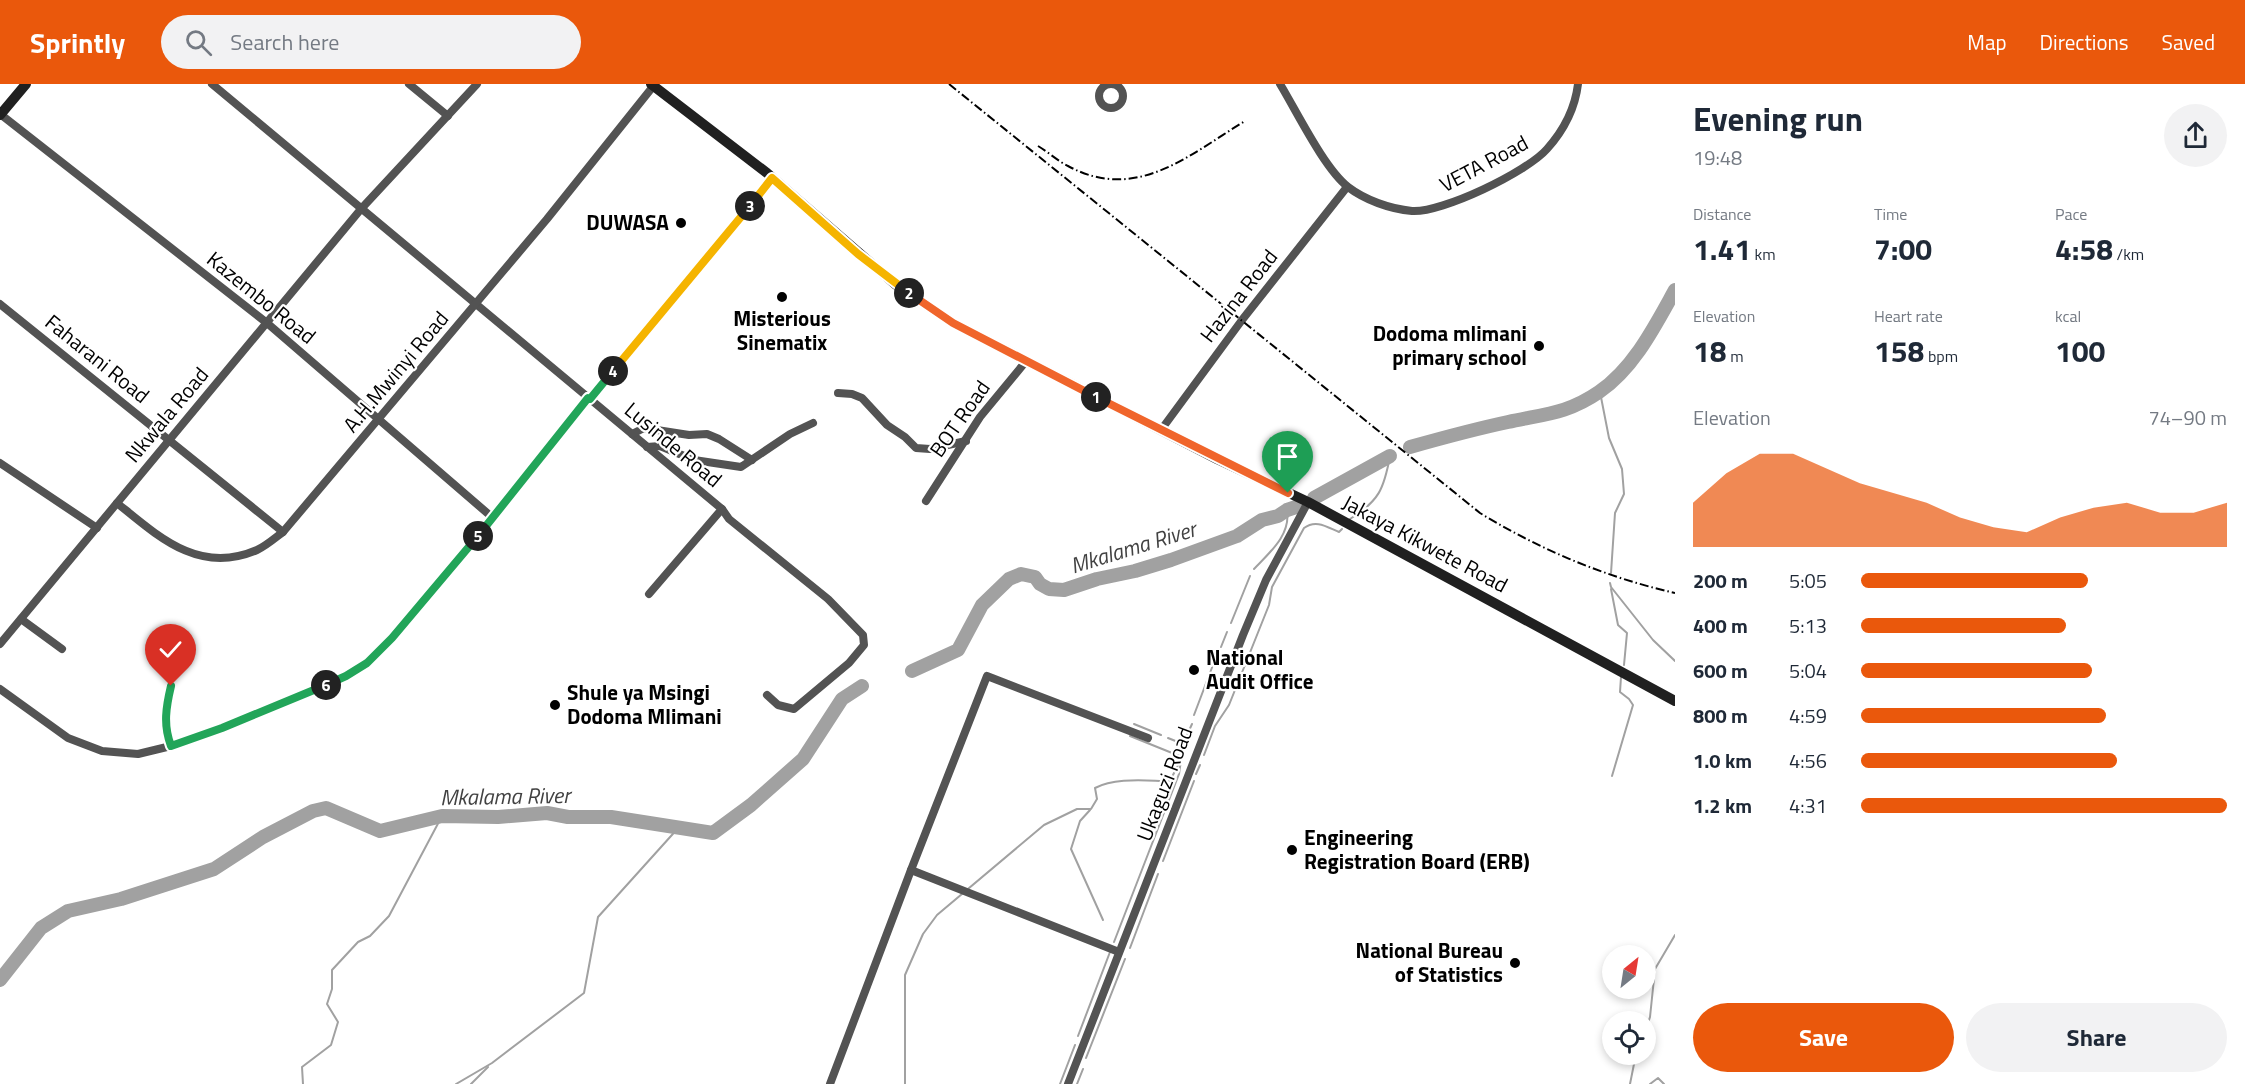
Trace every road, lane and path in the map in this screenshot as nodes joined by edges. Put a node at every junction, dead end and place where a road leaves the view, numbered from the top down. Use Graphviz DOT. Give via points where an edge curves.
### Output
graph roads {
  1 [pos="26,84"];
  2 [pos="212,84"];
  3 [pos="409,84"];
  4 [pos="477,84"];
  5 [pos="1280,84"];
  6 [pos="1578,84"];
  7 [pos="653,85"];
  8 [pos="0,114"];
  9 [pos="447,116"];
  10 [pos="772,178"];
  11 [pos="1347,186"];
  12 [pos="362,209"];
  13 [pos="0,304"];
  14 [pos="476,304"];
  15 [pos="267,323"];
  16 [pos="1027,360"];
  17 [pos="838,393"];
  18 [pos="589,399"];
  19 [pos="378,421"];
  20 [pos="813,423"];
  21 [pos="1161,430"];
  22 [pos="632,434"];
  23 [pos="169,440"];
  24 [pos="966,441"];
  25 [pos="647,447"];
  26 [pos="752,460"];
  27 [pos="0,463"];
  28 [pos="926,501"];
  29 [pos="1308,502"];
  30 [pos="117,503"];
  31 [pos="722,509"];
  32 [pos="493,518"];
  33 [pos="97,528"];
  34 [pos="283,532"];
  35 [pos="650,594"];
  36 [pos="21,619"];
  37 [pos="0,644"];
  38 [pos="62,649"];
  39 [pos="171,686"];
  40 [pos="0,689"];
  41 [pos="767,695"];
  42 [pos="1675,701"];
  43 [pos="1149,738"];
  44 [pos="171,746"];
  45 [pos="911,870"];
  46 [pos="1119,952"];
  47 [pos="830,1084"];
  48 [pos="1068,1084"];
  1 -- 8 [label="main road"];
  2 -- 12 [label="street, Lusinde Road"];
  3 -- 9 [label="street"];
  4 -- 9 [label="street, Nkwala Road"];
  5 -- 11 [label="street, VETA Road" via="1328,165"];
  6 -- 11 [label="street, VETA Road" via="1572,113 1546,151 1528,165 1472,194 1442,207 1413,211 1388,206"];
  7 -- 10 [label="main road, Jakaya Kikwete Road"];
  7 -- 14 [label="street, A.H.Mwinyi Road"];
  8 -- 15 [label="street, Kazembo Road"];
  9 -- 12 [label="street, Nkwala Road"];
  10 -- 16 [label="main road, Jakaya Kikwete Road" via="895,284 953,323"];
  10 -- 18 [label="street"];
  11 -- 21 [label="street, Hazina Road"];
  12 -- 14 [label="street, Lusinde Road"];
  12 -- 15 [label="street, Nkwala Road"];
  13 -- 23 [label="street, Faharani Road"];
  14 -- 18 [label="street, Lusinde Road"];
  14 -- 19 [label="street, A.H.Mwinyi Road"];
  15 -- 19 [label="street, Kazembo Road"];
  15 -- 23 [label="street, Nkwala Road"];
  16 -- 21 [label="main road, Jakaya Kikwete Road"];
  16 -- 24 [label="street, BOT Road" via="980,417"];
  17 -- 24 [label="street" via="862,398 886,425 916,448"];
  18 -- 22 [label="street, Lusinde Road"];
  18 -- 32 [label="street"];
  19 -- 32 [label="street, Kazembo Road"];
  19 -- 34 [label="street, A.H.Mwinyi Road"];
  20 -- 26 [label="street"];
  21 -- 29 [label="main road, Jakaya Kikwete Road"];
  22 -- 25 [label="street, Lusinde Road"];
  22 -- 26 [label="street" via="644,428 706,434"];
  23 -- 30 [label="street, Nkwala Road"];
  23 -- 34 [label="street, Faharani Road"];
  24 -- 28 [label="street, BOT Road"];
  25 -- 26 [label="street" via="660,446 694,460 736,467"];
  25 -- 31 [label="street, Lusinde Road"];
  27 -- 33 [label="street"];
  29 -- 42 [label="main road, Jakaya Kikwete Road"];
  29 -- 46 [label="street, Ukaguzi Road" via="1266,580"];
  30 -- 33 [label="street, Nkwala Road"];
  30 -- 34 [label="street, A.H.Mwinyi Road" via="176,547 210,559 259,550"];
  31 -- 35 [label="street"];
  31 -- 41 [label="street, Lusinde Road" via="729,519 828,598 863,635 864,645 849,663 794,709 778,705"];
  32 -- 44 [label="street" via="367,663 316,689"];
  33 -- 36 [label="street, Nkwala Road"];
  36 -- 37 [label="street, Nkwala Road"];
  36 -- 38 [label="street"];
  39 -- 44 [label="street" via="165,721"];
  40 -- 44 [label="street" via="68,738 102,751 138,754"];
  43 -- 45 [label="street" via="987,676"];
  45 -- 46 [label="street"];
  45 -- 47 [label="street"];
  46 -- 48 [label="street, Ukaguzi Road"];
}
